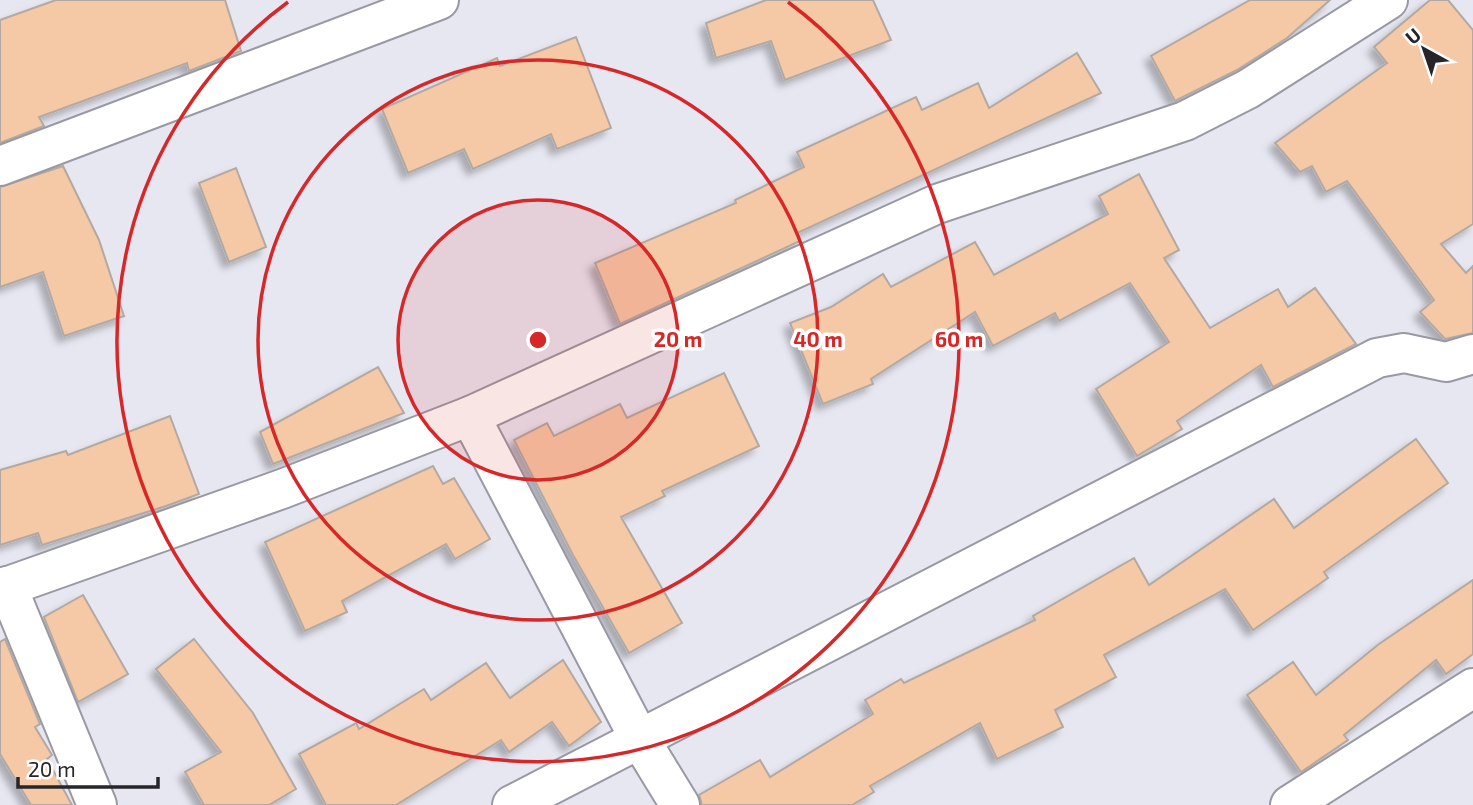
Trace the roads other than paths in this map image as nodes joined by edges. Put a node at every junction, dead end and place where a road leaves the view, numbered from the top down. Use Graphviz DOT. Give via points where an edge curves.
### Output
graph roads {
  1 [pos="439,0"];
  2 [pos="1388,0"];
  3 [pos="0,166"];
  4 [pos="1473,354"];
  5 [pos="470,416"];
  6 [pos="3,588"];
  7 [pos="1473,688"];
  8 [pos="639,738"];
  9 [pos="97,805"];
  10 [pos="512,805"];
  11 [pos="680,805"];
  12 [pos="1290,805"];
  1 -- 3 [label="street"];
  2 -- 5 [label="street" via="1248,89 1185,121 937,204"];
  4 -- 8 [label="street" via="1446,362 1404,353 1377,358"];
  5 -- 6 [label="street" via="282,489"];
  5 -- 8 [label="street"];
  6 -- 9 [label="street"];
  7 -- 12 [label="street"];
  8 -- 10 [label="street"];
  8 -- 11 [label="street"];
}
